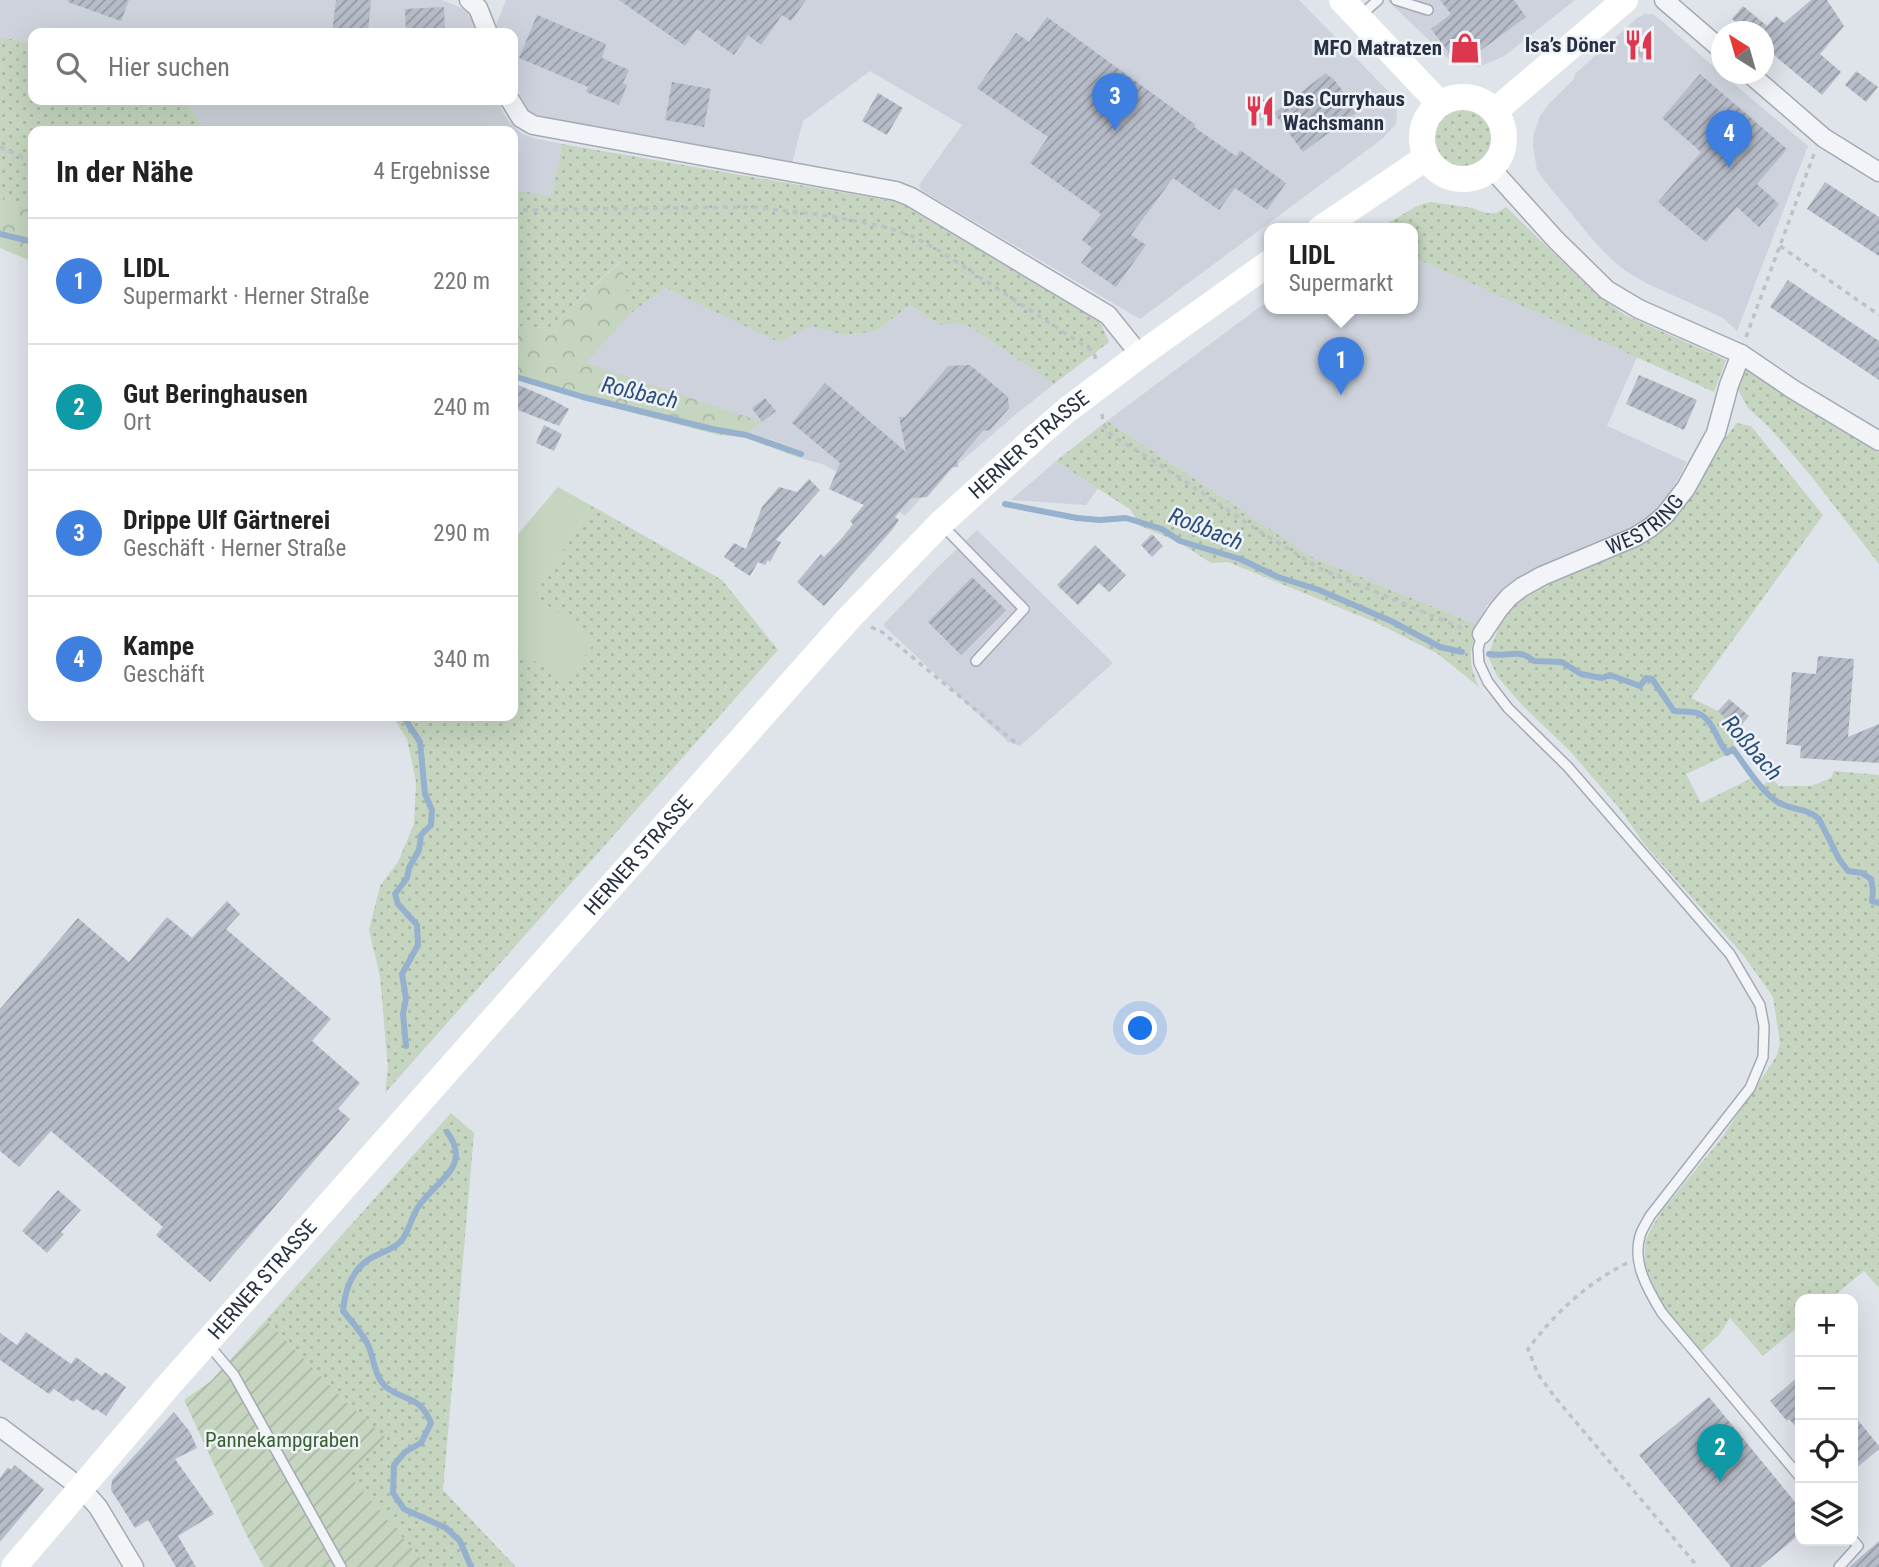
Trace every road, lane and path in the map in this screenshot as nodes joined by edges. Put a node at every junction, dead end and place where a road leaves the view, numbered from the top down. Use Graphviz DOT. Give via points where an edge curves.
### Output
graph roads {
  1 [pos="469,0"];
  2 [pos="1378,0"];
  3 [pos="1396,0"];
  4 [pos="1625,0"];
  5 [pos="1664,0"];
  6 [pos="1350,9"];
  7 [pos="1428,10"];
  8 [pos="486,28"];
  9 [pos="1711,41"];
  10 [pos="1761,84"];
  11 [pos="1440,104"];
  12 [pos="513,105"];
  13 [pos="1494,111"];
  14 [pos="1824,138"];
  15 [pos="0,147"];
  16 [pos="1427,157"];
  17 [pos="28,160"];
  18 [pos="1490,167"];
  19 [pos="1879,172"];
  20 [pos="518,210"];
  21 [pos="1329,223"];
  22 [pos="1780,246"];
  23 [pos="1264,267"];
  24 [pos="1879,315"];
  25 [pos="1741,354"];
  26 [pos="1140,355"];
  27 [pos="1099,387"];
  28 [pos="1114,437"];
  29 [pos="1879,441"];
  30 [pos="940,524"];
  31 [pos="850,617"];
  32 [pos="1482,634"];
  33 [pos="976,661"];
  34 [pos="1017,744"];
  35 [pos="1638,1258"];
  36 [pos="206,1343"];
  37 [pos="0,1427"];
  38 [pos="1795,1471"];
  39 [pos="81,1488"];
  40 [pos="1858,1546"];
  41 [pos="14,1567"];
  42 [pos="134,1567"];
  43 [pos="341,1567"];
  44 [pos="1699,1567"];
  45 [pos="1839,1567"];
  1 -- 8 [label="street" via="478,8"];
  2 -- 6 [label="lane"];
  3 -- 7 [label="lane"];
  4 -- 13 [label="main road"];
  5 -- 9 [label="street"];
  6 -- 11 [label="main road"];
  10 -- 14 [label="street"];
  11 -- 13 [label="main road" via="1471,97"];
  11 -- 16 [label="main road" via="1425,121 1422,133"];
  12 -- 26 [label="street" via="521,118 548,129 896,191 1108,315"];
  13 -- 18 [label="main road" via="1504,137 1497,162"];
  14 -- 19 [label="street"];
  14 -- 22 [label="path"];
  15 -- 17 [label="path"];
  16 -- 18 [label="main road" via="1438,171 1455,178 1472,178"];
  16 -- 21 [label="main road"];
  18 -- 25 [label="street" via="1607,290"];
  20 -- 27 [label="path" via="752,208 886,226 940,251 1094,352"];
  22 -- 24 [label="path"];
  22 -- 25 [label="path"];
  23 -- 26 [label="main road, HERNER STRASSE"];
  25 -- 29 [label="street"];
  25 -- 32 [label="street, WESTRING" via="1716,433 1686,488 1665,515 1635,537 1522,587"];
  26 -- 27 [label="main road, HERNER STRASSE"];
  27 -- 30 [label="main road, HERNER STRASSE"];
  28 -- 32 [label="path" via="1319,568"];
  30 -- 31 [label="main road, HERNER STRASSE"];
  30 -- 33 [label="lane" via="1024,609"];
  31 -- 34 [label="path" via="882,632"];
  31 -- 36 [label="main road, HERNER STRASSE"];
  32 -- 35 [label="lane" via="1479,663 1488,682 1569,767 1723,945 1760,1005 1763,1057 1750,1088 1650,1216 1640,1236"];
  35 -- 38 [label="lane" via="1647,1288 1662,1313"];
  35 -- 44 [label="path" via="1576,1295 1528,1349 1554,1396"];
  36 -- 39 [label="main road, HERNER STRASSE"];
  36 -- 43 [label="lane" via="234,1375"];
  37 -- 39 [label="street"];
  39 -- 41 [label="main road, HERNER STRASSE"];
  39 -- 42 [label="street" via="98,1507"];
  40 -- 45 [label="lane"];
}
